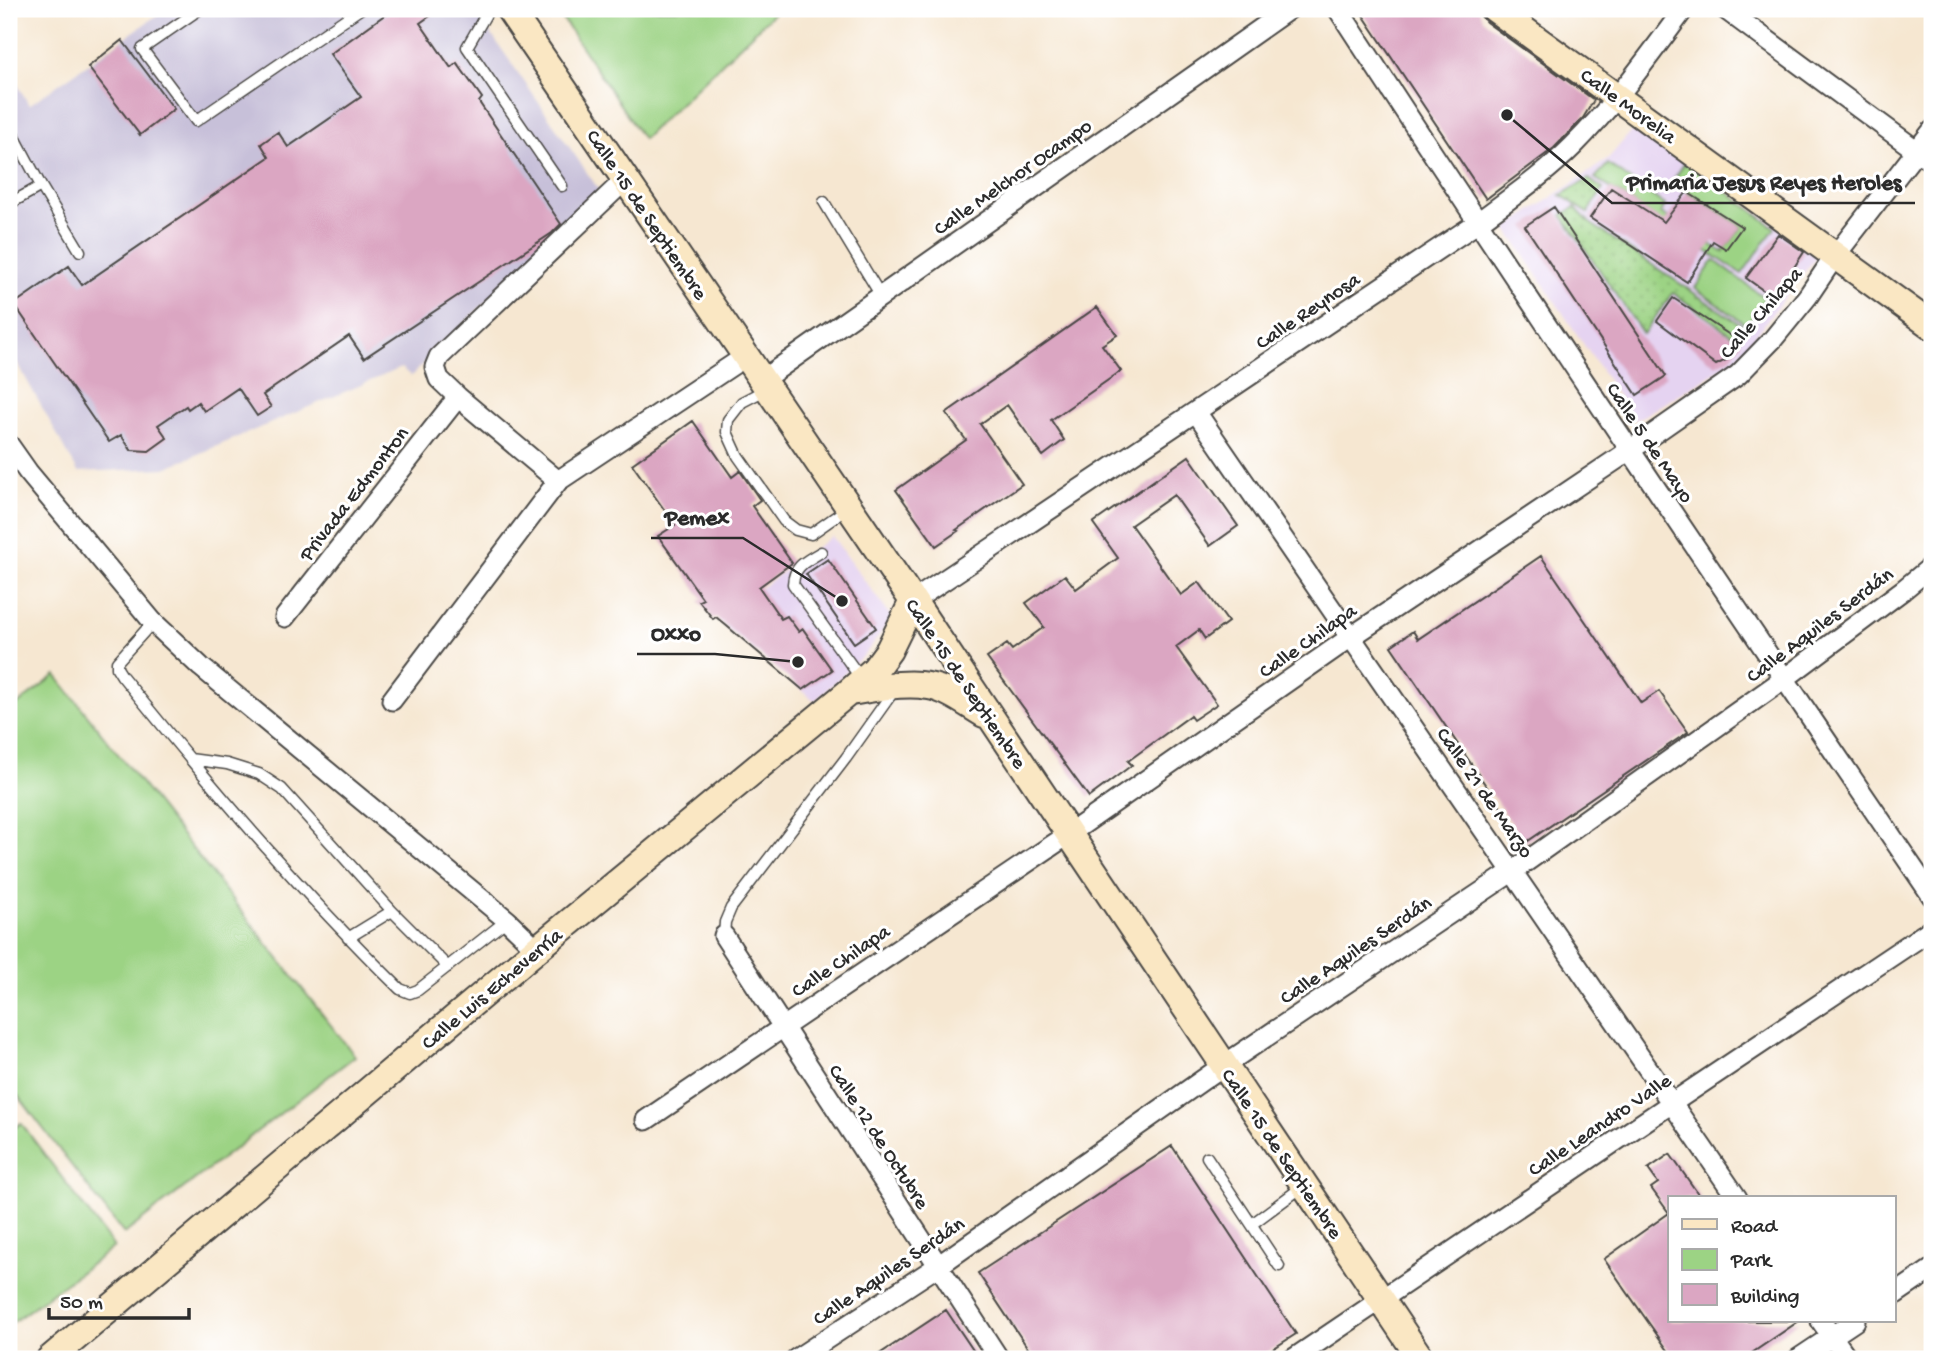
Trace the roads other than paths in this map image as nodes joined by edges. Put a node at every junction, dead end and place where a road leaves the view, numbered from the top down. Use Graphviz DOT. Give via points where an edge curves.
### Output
graph roads {
  1 [pos="200,9"];
  2 [pos="360,9"];
  3 [pos="489,9"];
  4 [pos="509,9"];
  5 [pos="1289,9"];
  6 [pos="1338,9"];
  7 [pos="1494,9"];
  8 [pos="1684,9"];
  9 [pos="1726,9"];
  10 [pos="347,13"];
  11 [pos="1618,97"];
  12 [pos="9,126"];
  13 [pos="1932,131"];
  14 [pos="1925,157"];
  15 [pos="625,180"];
  16 [pos="41,186"];
  17 [pos="562,186"];
  18 [pos="824,202"];
  19 [pos="9,204"];
  20 [pos="1477,223"];
  21 [pos="80,251"];
  22 [pos="1835,256"];
  23 [pos="881,296"];
  24 [pos="1932,326"];
  25 [pos="746,356"];
  26 [pos="765,385"];
  27 [pos="458,397"];
  28 [pos="1196,412"];
  29 [pos="9,445"];
  30 [pos="1629,450"];
  31 [pos="558,481"];
  32 [pos="849,507"];
  33 [pos="821,552"];
  34 [pos="1932,566"];
  35 [pos="913,601"];
  36 [pos="285,617"];
  37 [pos="153,622"];
  38 [pos="1351,637"];
  39 [pos="1784,679"];
  40 [pos="856,686"];
  41 [pos="897,686"];
  42 [pos="392,700"];
  43 [pos="992,719"];
  44 [pos="190,760"];
  45 [pos="1069,834"];
  46 [pos="1513,871"];
  47 [pos="1932,896"];
  48 [pos="392,911"];
  49 [pos="507,920"];
  50 [pos="1932,929"];
  51 [pos="724,936"];
  52 [pos="348,938"];
  53 [pos="537,949"];
  54 [pos="448,967"];
  55 [pos="782,1027"];
  56 [pos="1224,1065"];
  57 [pos="1672,1102"];
  58 [pos="646,1119"];
  59 [pos="1207,1157"];
  60 [pos="1304,1185"];
  61 [pos="1736,1196"];
  62 [pos="1252,1224"];
  63 [pos="937,1266"];
  64 [pos="1279,1266"];
  65 [pos="1932,1269"];
  66 [pos="1896,1294"];
  67 [pos="1381,1299"];
  68 [pos="1852,1322"];
  69 [pos="1827,1329"];
  70 [pos="50,1359"];
  71 [pos="796,1359"];
  72 [pos="999,1359"];
  73 [pos="1293,1359"];
  74 [pos="1421,1359"];
  75 [pos="1798,1359"];
  76 [pos="1847,1359"];
  1 -- 10 [label="lane" via="142,49 196,121"];
  2 -- 10 [label="lane"];
  3 -- 17 [label="lane" via="467,47"];
  4 -- 15 [label="street, Calle 15 de Septiembre"];
  5 -- 23 [label="street, Calle Melchor Ocampo"];
  6 -- 20 [label="street, Calle 5 de Mayo"];
  7 -- 11 [label="street, Calle Morelia"];
  8 -- 11 [label="street, Calle Reynosa"];
  9 -- 14 [label="street"];
  11 -- 20 [label="street, Calle Reynosa" via="1552,166"];
  11 -- 22 [label="street, Calle Morelia"];
  12 -- 16 [label="lane"];
  13 -- 14 [label="street, Calle Chilapa"];
  14 -- 22 [label="street, Calle Chilapa"];
  15 -- 25 [label="street, Calle 15 de Septiembre"];
  15 -- 27 [label="street" via="439,357 435,368 439,379"];
  16 -- 19 [label="lane"];
  16 -- 21 [label="lane"];
  18 -- 23 [label="lane"];
  20 -- 28 [label="street, Calle Reynosa"];
  20 -- 30 [label="street, Calle 5 de Mayo"];
  22 -- 24 [label="street, Calle Morelia"];
  22 -- 30 [label="street, Calle Chilapa" via="1773,339 1738,375"];
  23 -- 26 [label="street, Calle Melchor Ocampo"];
  25 -- 26 [label="street, Calle 15 de Septiembre"];
  25 -- 31 [label="street"];
  26 -- 32 [label="street, Calle 15 de Septiembre"];
  26 -- 32 [label="lane" via="727,420 727,432 738,456 784,522 796,530 811,534"];
  27 -- 31 [label="street"];
  27 -- 36 [label="street, Privada Edmonton"];
  28 -- 35 [label="street, Calle Reynosa"];
  28 -- 38 [label="street, Calle 21 de Marzo"];
  29 -- 37 [label="street"];
  30 -- 38 [label="street, Calle Chilapa"];
  30 -- 39 [label="street, Calle 5 de Mayo"];
  31 -- 42 [label="street"];
  32 -- 35 [label="street, Calle 15 de Septiembre"];
  33 -- 40 [label="lane" via="794,573 793,584"];
  34 -- 39 [label="street, Calle Aquiles Serdán"];
  35 -- 40 [label="street, Calle Luis Echeverría" via="889,650"];
  35 -- 43 [label="street, Calle 15 de Septiembre"];
  37 -- 44 [label="lane" via="117,662 117,668"];
  37 -- 49 [label="street" via="201,667"];
  38 -- 45 [label="street, Calle Chilapa"];
  38 -- 46 [label="street, Calle 21 de Marzo"];
  39 -- 46 [label="street, Calle Aquiles Serdán"];
  39 -- 47 [label="street, Calle 5 de Mayo"];
  40 -- 41 [label="street"];
  40 -- 53 [label="street, Calle Luis Echeverría"];
  41 -- 43 [label="street" via="930,686"];
  41 -- 51 [label="lane" via="731,908"];
  43 -- 45 [label="street, Calle 15 de Septiembre"];
  44 -- 48 [label="lane" via="259,774 282,789"];
  44 -- 52 [label="lane"];
  45 -- 55 [label="street, Calle Chilapa"];
  45 -- 56 [label="street, Calle 15 de Septiembre"];
  46 -- 56 [label="street, Calle Aquiles Serdán"];
  46 -- 57 [label="street, Calle 21 de Marzo"];
  48 -- 52 [label="lane"];
  48 -- 54 [label="lane"];
  49 -- 53 [label="street"];
  49 -- 54 [label="lane"];
  50 -- 57 [label="street, Calle Leandro Valle"];
  51 -- 55 [label="street, Calle 12 de Octubre"];
  52 -- 54 [label="lane" via="400,989 410,993"];
  53 -- 70 [label="street, Calle Luis Echeverría"];
  55 -- 58 [label="street, Calle Chilapa"];
  55 -- 63 [label="street, Calle 12 de Octubre"];
  56 -- 60 [label="street, Calle 15 de Septiembre"];
  56 -- 63 [label="street, Calle Aquiles Serdán"];
  57 -- 61 [label="street, Calle 21 de Marzo"];
  57 -- 67 [label="street, Calle Leandro Valle"];
  59 -- 62 [label="lane"];
  60 -- 62 [label="lane"];
  60 -- 67 [label="street, Calle 15 de Septiembre"];
  62 -- 64 [label="lane"];
  63 -- 71 [label="street, Calle Aquiles Serdán"];
  63 -- 72 [label="street, Calle 12 de Octubre"];
  65 -- 66 [label="street"];
  67 -- 73 [label="street, Calle Leandro Valle"];
  67 -- 74 [label="street, Calle 15 de Septiembre"];
  68 -- 69 [label="street"];
  69 -- 75 [label="street"];
  69 -- 76 [label="street"];
}
